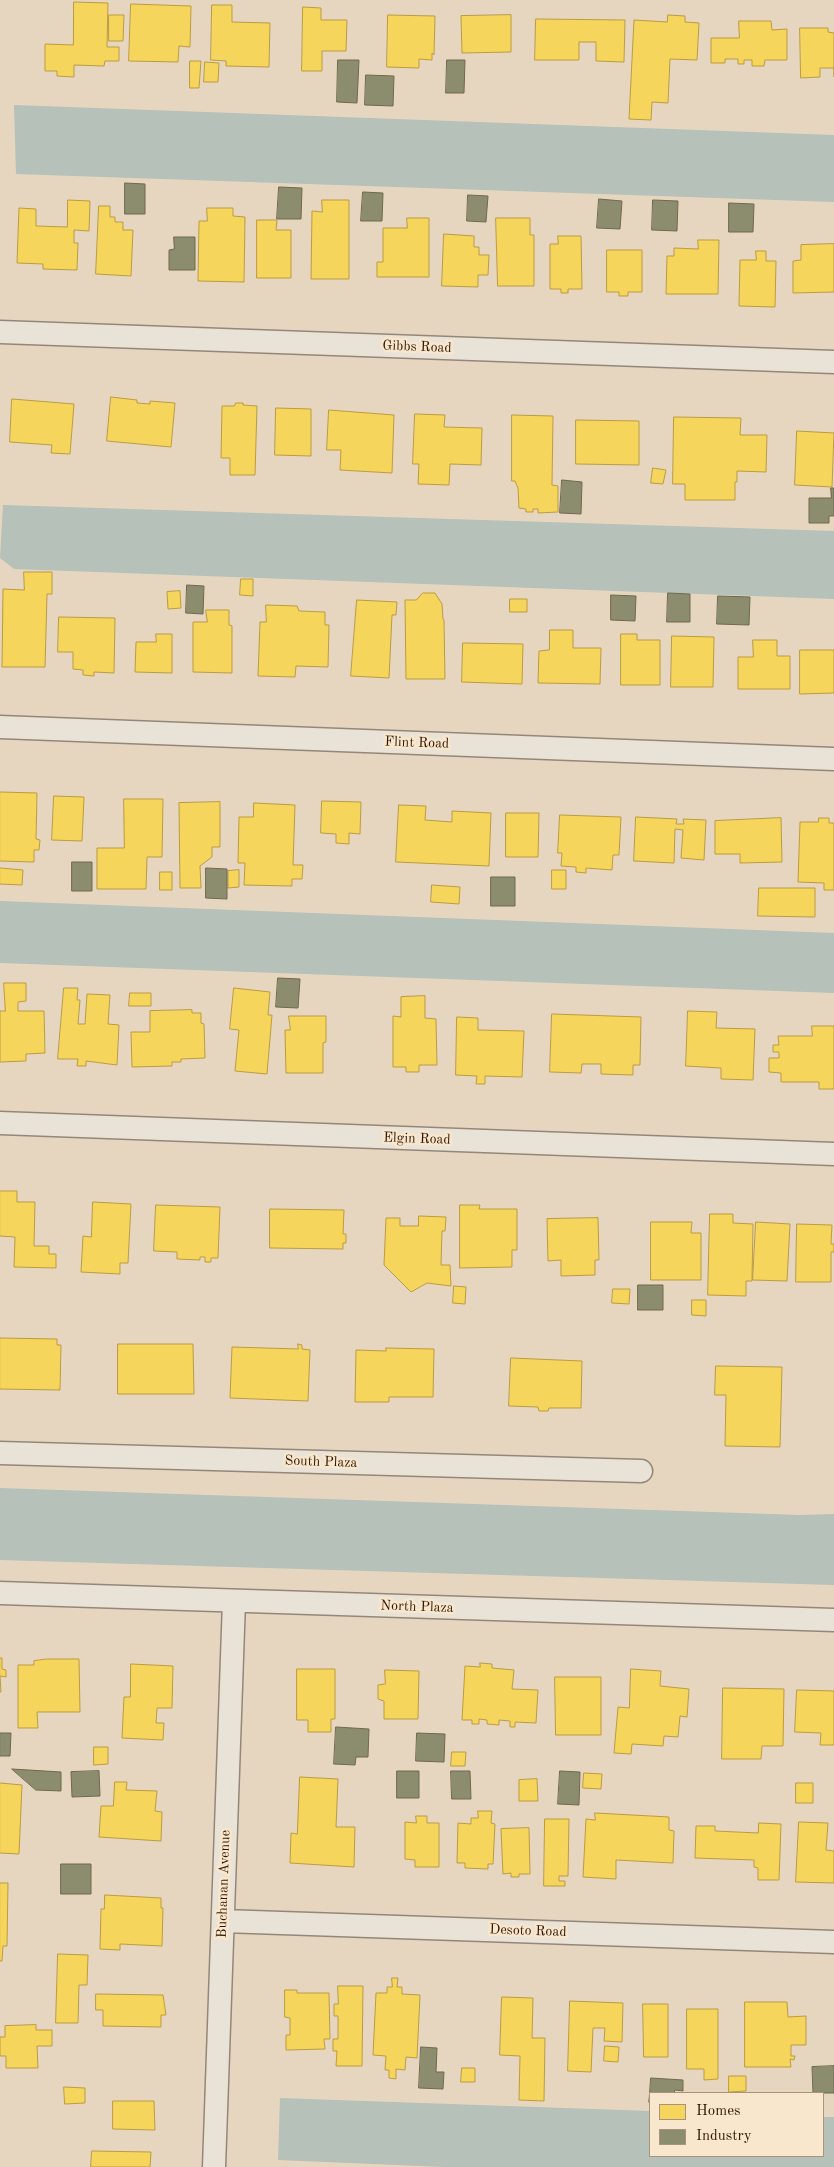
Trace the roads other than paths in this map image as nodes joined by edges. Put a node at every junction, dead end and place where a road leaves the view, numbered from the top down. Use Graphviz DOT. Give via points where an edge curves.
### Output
graph roads {
  1 [pos="0,332"];
  2 [pos="834,362"];
  3 [pos="0,727"];
  4 [pos="834,759"];
  5 [pos="0,1123"];
  6 [pos="834,1154"];
  7 [pos="0,1453"];
  8 [pos="641,1471"];
  9 [pos="0,1592"];
  10 [pos="234,1601"];
  11 [pos="834,1620"];
  12 [pos="223,1921"];
  13 [pos="834,1942"];
  14 [pos="214,2167"];
  1 -- 2 [label="street, Gibbs Road"];
  3 -- 4 [label="street, Flint Road"];
  5 -- 6 [label="street, Elgin Road"];
  7 -- 8 [label="street, South Plaza"];
  9 -- 10 [label="street, North Plaza"];
  10 -- 11 [label="street, North Plaza"];
  10 -- 12 [label="street, Buchanan Avenue"];
  12 -- 13 [label="street, Desoto Road"];
  12 -- 14 [label="street, Buchanan Avenue"];
}
